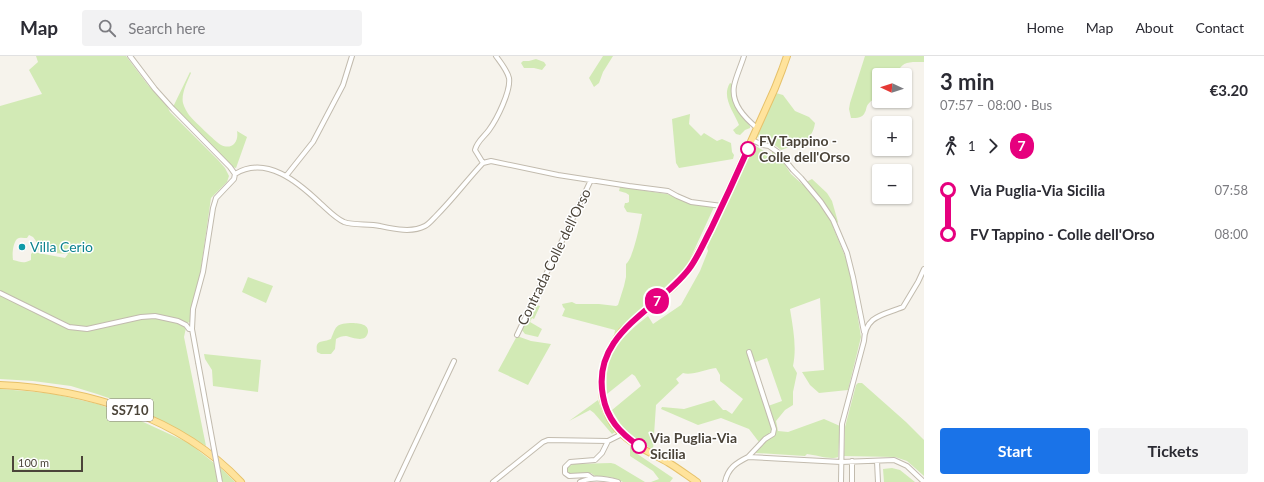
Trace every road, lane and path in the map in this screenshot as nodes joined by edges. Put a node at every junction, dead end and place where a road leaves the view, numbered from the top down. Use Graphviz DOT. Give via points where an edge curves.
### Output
graph roads {
  1 [pos="130,56"];
  2 [pos="352,56"];
  3 [pos="496,56"];
  4 [pos="744,56"];
  5 [pos="787,56"];
  6 [pos="757,128"];
  7 [pos="752,140"];
  8 [pos="483,163"];
  9 [pos="234,174"];
  10 [pos="286,176"];
  11 [pos="591,180"];
  12 [pos="722,206"];
  13 [pos="924,269"];
  14 [pos="0,293"];
  15 [pos="192,329"];
  16 [pos="864,332"];
  17 [pos="517,335"];
  18 [pos="749,352"];
  19 [pos="454,361"];
  20 [pos="0,385"];
  21 [pos="622,434"];
  22 [pos="608,441"];
  23 [pos="654,455"];
  24 [pos="748,457"];
  25 [pos="877,461"];
  26 [pos="841,462"];
  27 [pos="852,462"];
  28 [pos="592,478"];
  29 [pos="220,482"];
  30 [pos="241,482"];
  31 [pos="397,482"];
  32 [pos="493,482"];
  33 [pos="580,482"];
  34 [pos="618,482"];
  35 [pos="691,482"];
  36 [pos="697,482"];
  37 [pos="725,482"];
  38 [pos="841,482"];
  39 [pos="852,482"];
  40 [pos="878,482"];
  41 [pos="924,482"];
  1 -- 9 [label="street" via="155,89"];
  2 -- 10 [label="street" via="343,85 313,142"];
  3 -- 8 [label="street" via="508,74 509,83 498,114 475,150"];
  4 -- 6 [label="street" via="734,93 741,113"];
  5 -- 6 [label="main road"];
  6 -- 7 [label="main road"];
  7 -- 12 [label="main road"];
  7 -- 16 [label="street" via="779,153 802,178 833,220 854,277"];
  8 -- 10 [label="street" via="426,226 415,229 394,229 373,224 344,222"];
  8 -- 11 [label="street, Contrada Colle dell'Orso" via="497,161"];
  9 -- 10 [label="street" via="241,170 264,168"];
  9 -- 15 [label="street" via="234,180 216,198 213,208 203,272 193,309"];
  11 -- 12 [label="street, Contrada Colle dell'Orso" via="668,191 691,202"];
  11 -- 17 [label="street, Contrada Colle dell'Orso"];
  12 -- 21 [label="main road" via="689,269 673,287 622,331 606,357 601,381 604,401 608,414"];
  13 -- 16 [label="street" via="903,307 874,319"];
  14 -- 15 [label="street" via="69,327 87,329 155,316 178,321"];
  15 -- 29 [label="street, bridge"];
  16 -- 26 [label="street" via="864,342 842,424"];
  18 -- 24 [label="street" via="774,429 773,434"];
  19 -- 31 [label="street"];
  20 -- 30 [label="main road, SS710" via="53,390 125,408 196,444"];
  21 -- 22 [label="street"];
  21 -- 23 [label="main road"];
  22 -- 28 [label="street" via="595,460 570,462 565,467 565,473 569,476 588,475"];
  22 -- 32 [label="street" via="548,440"];
  23 -- 35 [label="main road"];
  23 -- 36 [label="main road"];
  24 -- 26 [label="street"];
  24 -- 37 [label="street" via="736,463 729,471"];
  25 -- 27 [label="street"];
  25 -- 40 [label="street"];
  25 -- 41 [label="street" via="894,460 907,466"];
  26 -- 27 [label="street"];
  26 -- 38 [label="street"];
  27 -- 39 [label="street"];
  28 -- 33 [label="street"];
  28 -- 34 [label="street"];
}
